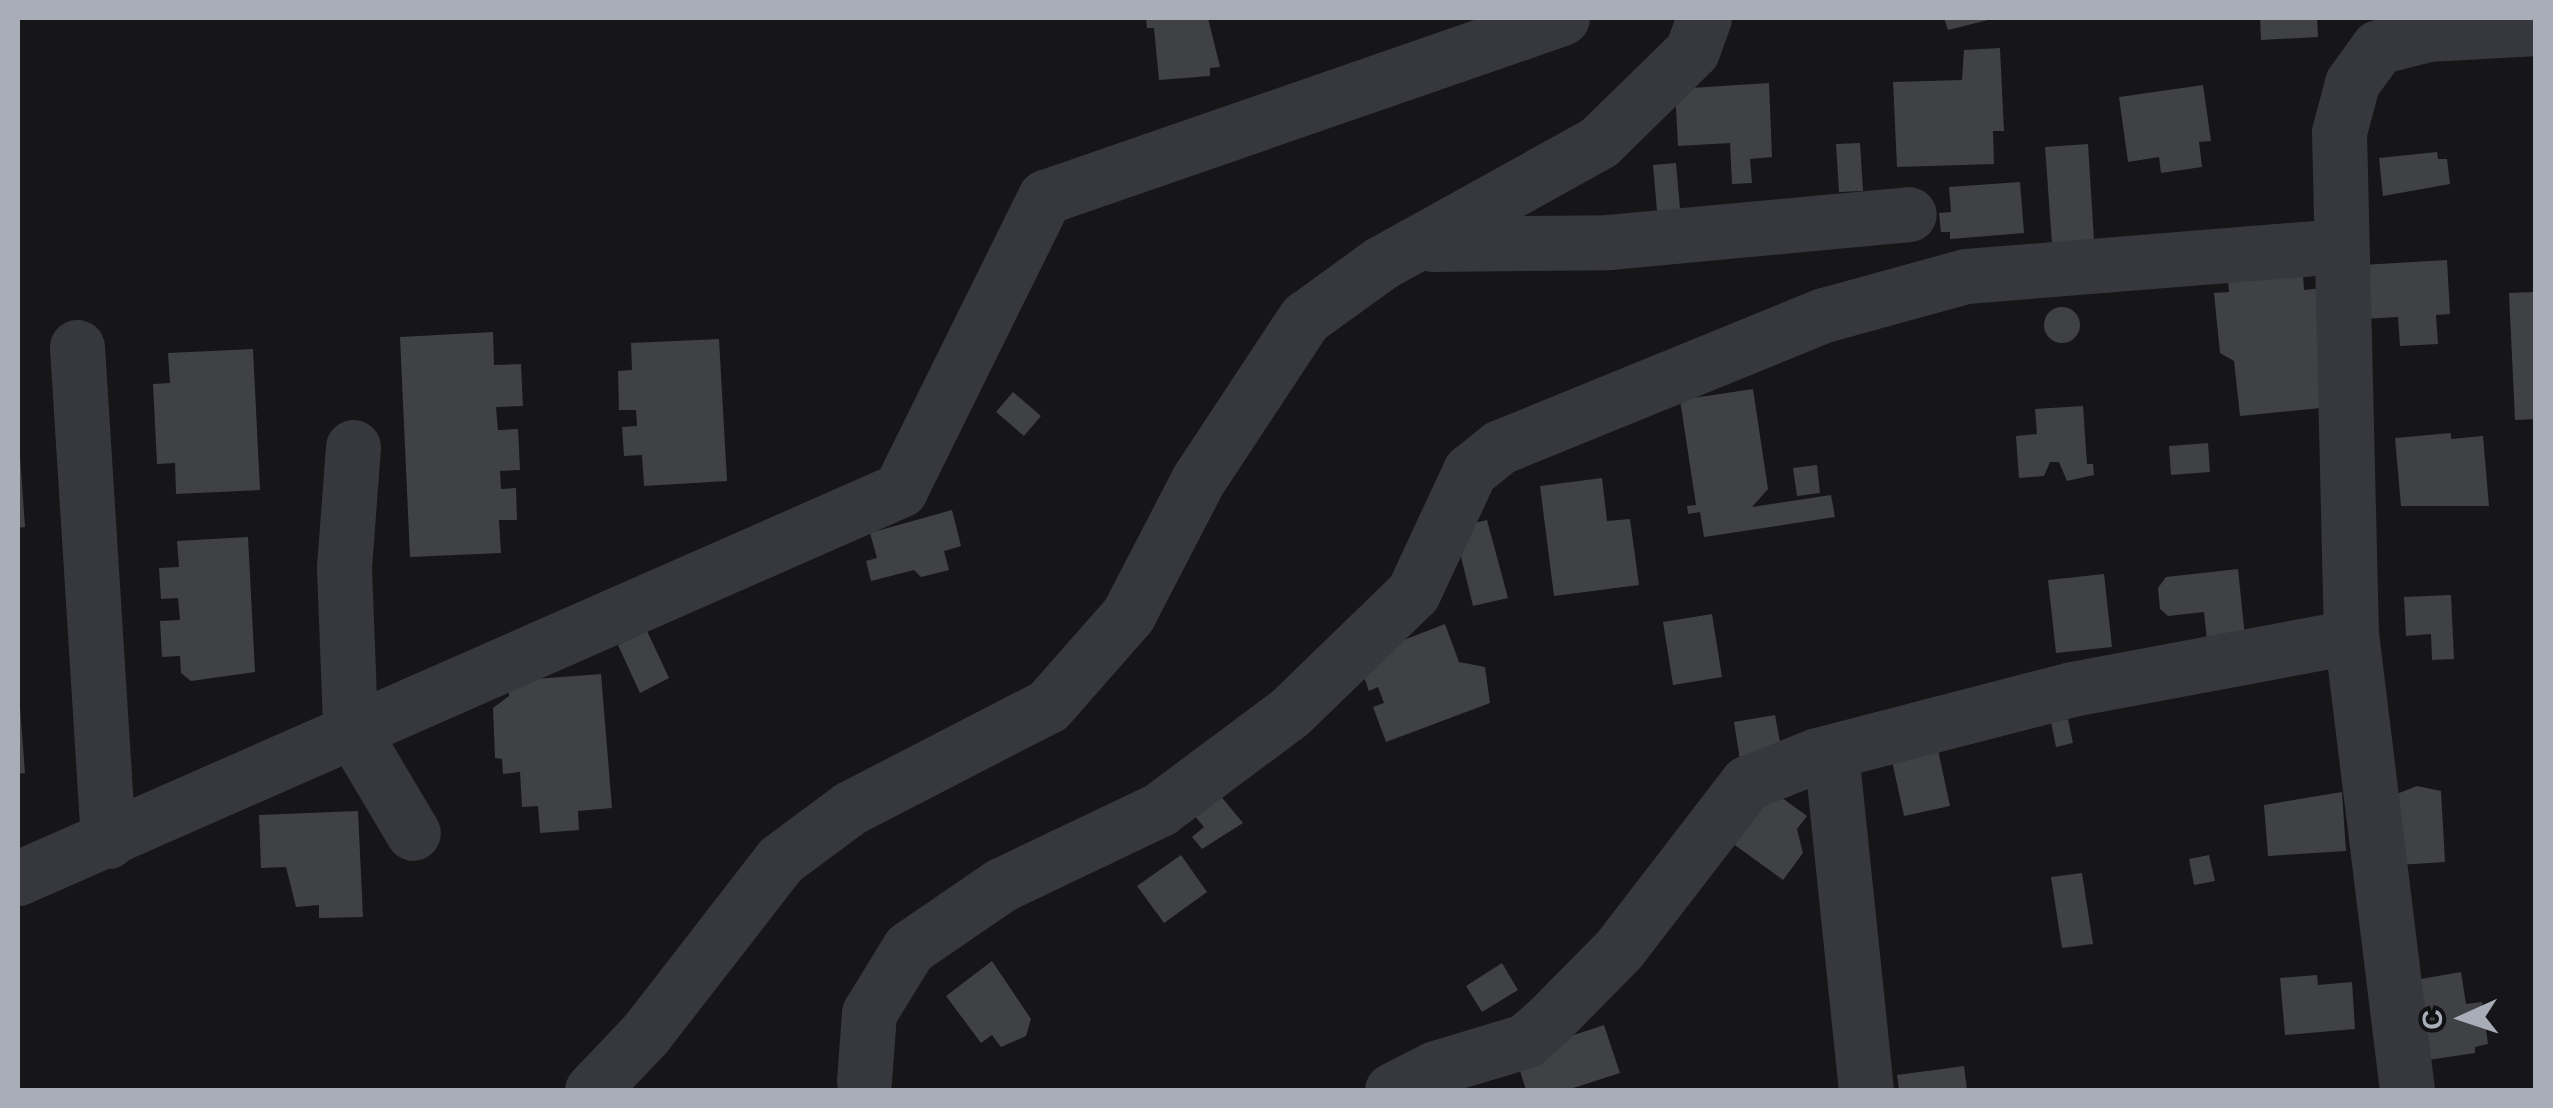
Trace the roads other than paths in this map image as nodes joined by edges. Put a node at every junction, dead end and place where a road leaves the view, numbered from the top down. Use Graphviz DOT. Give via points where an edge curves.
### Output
graph roads {
  1 [pos="1562,18"];
  2 [pos="1704,18"];
  3 [pos="2536,28"];
  4 [pos="1909,214"];
  5 [pos="1420,244"];
  6 [pos="2338,246"];
  7 [pos="77,348"];
  8 [pos="353,447"];
  9 [pos="2351,637"];
  10 [pos="350,727"];
  11 [pos="1831,752"];
  12 [pos="413,833"];
  13 [pos="108,841"];
  14 [pos="18,878"];
  15 [pos="864,1081"];
  16 [pos="592,1090"];
  17 [pos="1392,1090"];
  18 [pos="1866,1090"];
  19 [pos="2408,1090"];
  1 -- 10 [label="street" via="1045,197 900,490"];
  2 -- 5 [label="street" via="1692,51 1599,142"];
  3 -- 6 [label="street" via="2428,34 2378,47 2364,61 2339,132"];
  4 -- 5 [label="street" via="1609,242"];
  5 -- 16 [label="street" via="1305,318 1198,480 1128,615 1048,706 850,808 780,860 646,1033"];
  6 -- 9 [label="street"];
  6 -- 15 [label="street" via="1966,276 1824,315 1500,447 1470,471 1413,592 1290,712 1160,809 1001,885 908,948 870,1013"];
  7 -- 13 [label="street"];
  8 -- 10 [label="street" via="344,568"];
  9 -- 11 [label="street" via="2072,689"];
  9 -- 19 [label="street"];
  10 -- 12 [label="street"];
  10 -- 13 [label="street"];
  11 -- 17 [label="street" via="1746,783 1620,948 1525,1040 1434,1068"];
  11 -- 18 [label="street"];
  13 -- 14 [label="street"];
}
